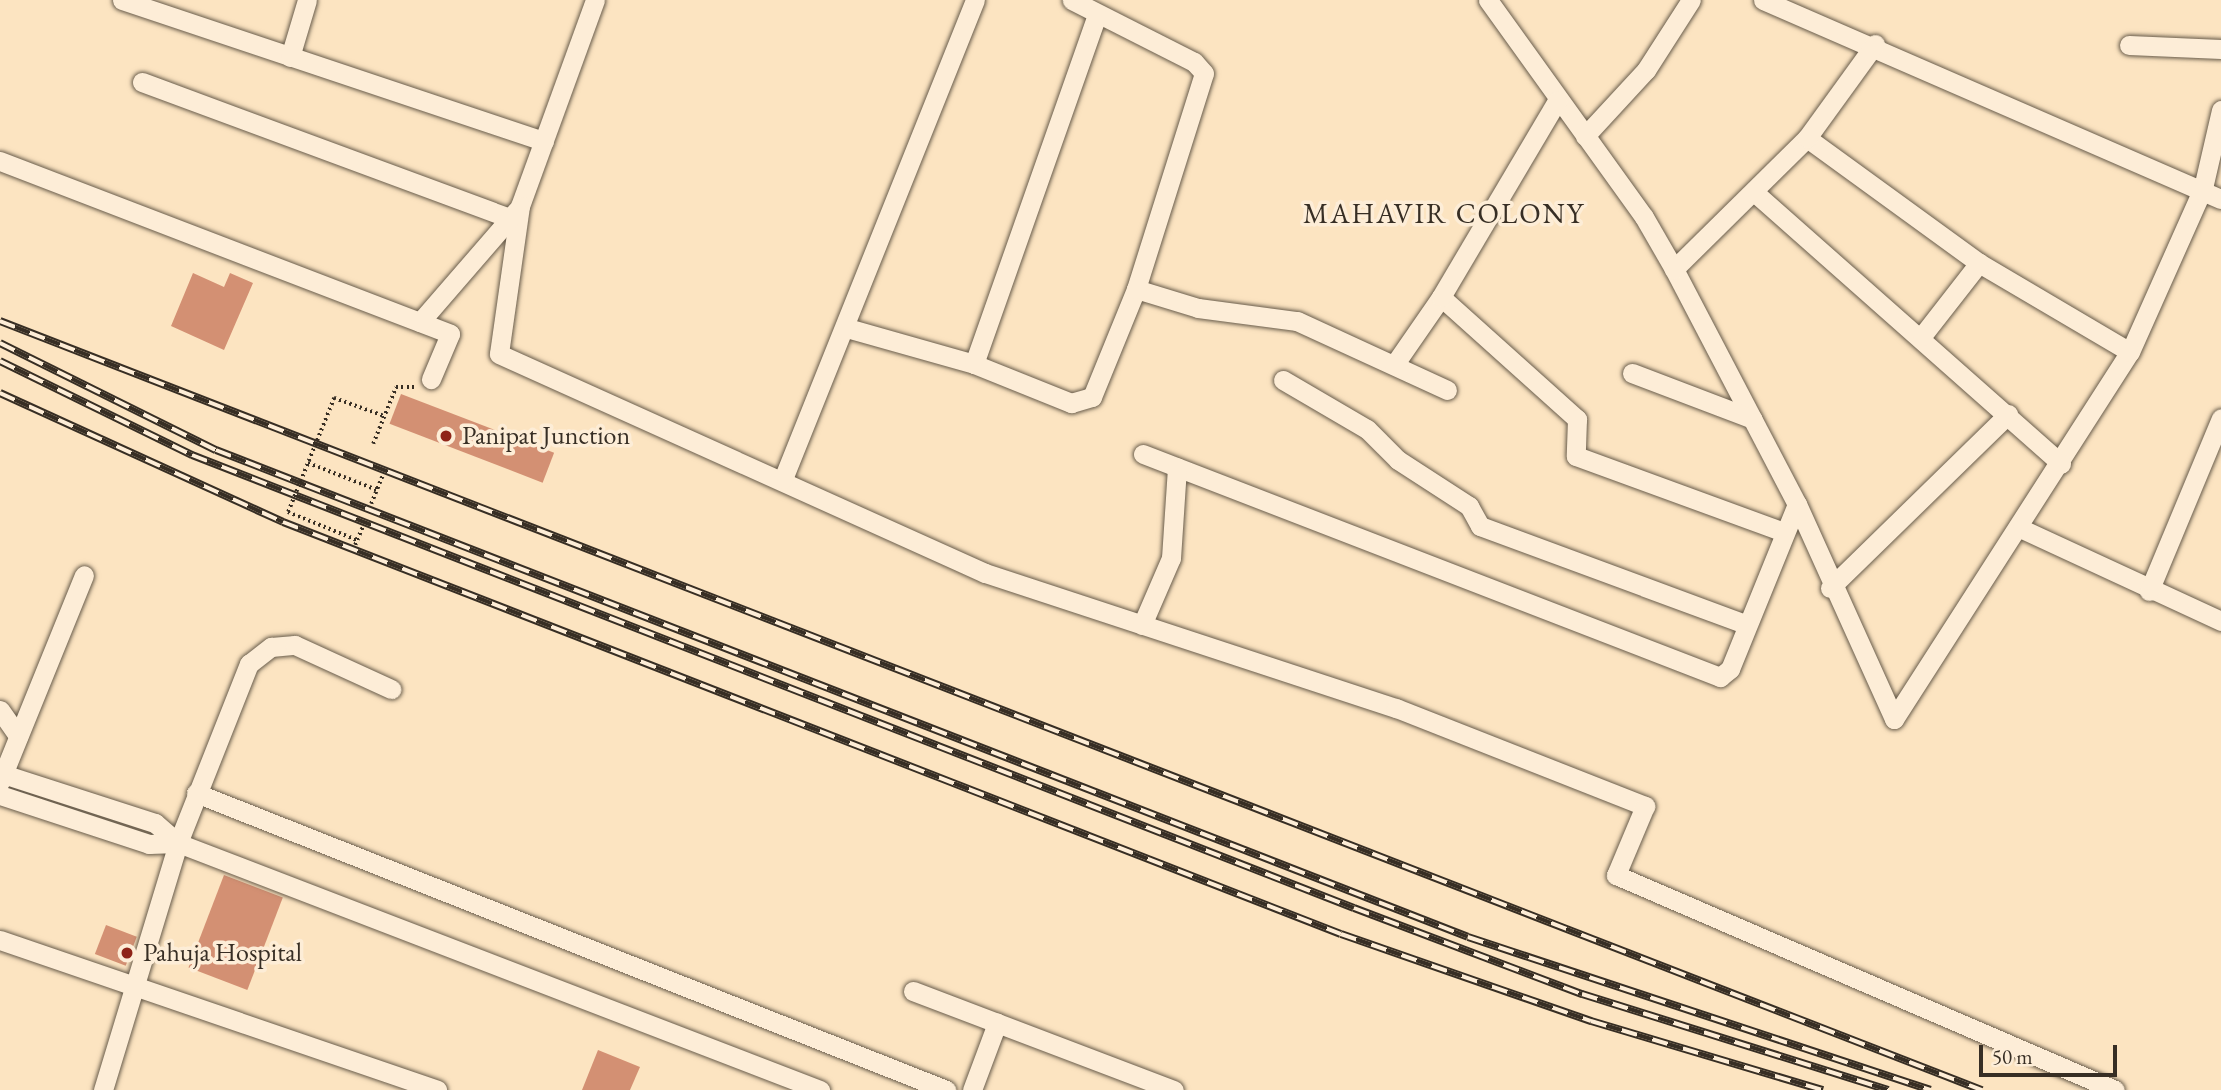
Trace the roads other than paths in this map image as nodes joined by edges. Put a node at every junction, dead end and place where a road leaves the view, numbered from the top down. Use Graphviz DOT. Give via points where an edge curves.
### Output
graph roads {
  1 [pos="307,0"];
  2 [pos="595,0"];
  3 [pos="975,0"];
  4 [pos="1072,0"];
  5 [pos="1488,0"];
  6 [pos="1691,0"];
  7 [pos="1763,0"];
  8 [pos="132,2"];
  9 [pos="1097,15"];
  10 [pos="1875,44"];
  11 [pos="2129,45"];
  12 [pos="2221,49"];
  13 [pos="290,57"];
  14 [pos="142,82"];
  15 [pos="1557,101"];
  16 [pos="2221,110"];
  17 [pos="1585,136"];
  18 [pos="1807,138"];
  19 [pos="544,141"];
  20 [pos="0,161"];
  21 [pos="2203,188"];
  22 [pos="1754,192"];
  23 [pos="2221,199"];
  24 [pos="515,212"];
  25 [pos="1979,263"];
  26 [pos="1674,269"];
  27 [pos="1136,289"];
  28 [pos="1441,297"];
  29 [pos="421,322"];
  30 [pos="847,328"];
  31 [pos="1922,336"];
  32 [pos="2130,352"];
  33 [pos="974,364"];
  34 [pos="1394,365"];
  35 [pos="1632,373"];
  36 [pos="430,379"];
  37 [pos="1283,380"];
  38 [pos="1447,390"];
  39 [pos="2008,414"];
  40 [pos="2221,418"];
  41 [pos="1753,419"];
  42 [pos="1143,454"];
  43 [pos="2061,464"];
  44 [pos="1177,467"];
  45 [pos="783,480"];
  46 [pos="1797,504"];
  47 [pos="2022,529"];
  48 [pos="1784,531"];
  49 [pos="84,575"];
  50 [pos="1830,588"];
  51 [pos="2150,592"];
  52 [pos="2221,621"];
  53 [pos="1745,624"];
  54 [pos="1142,625"];
  55 [pos="391,689"];
  56 [pos="0,709"];
  57 [pos="18,736"];
  58 [pos="1,776"];
  59 [pos="196,793"];
  60 [pos="0,795"];
  61 [pos="178,843"];
  62 [pos="0,940"];
  63 [pos="134,986"];
  64 [pos="913,991"];
  65 [pos="998,1023"];
  66 [pos="103,1090"];
  67 [pos="437,1090"];
  68 [pos="820,1090"];
  69 [pos="946,1090"];
  70 [pos="972,1090"];
  71 [pos="1174,1090"];
  72 [pos="2115,1090"];
  1 -- 13 [label="street"];
  2 -- 19 [label="street"];
  3 -- 30 [label="street"];
  4 -- 9 [label="street"];
  5 -- 15 [label="street"];
  6 -- 17 [label="street" via="1646,70"];
  7 -- 10 [label="street"];
  8 -- 13 [label="street"];
  9 -- 27 [label="street" via="1194,62 1204,73"];
  9 -- 33 [label="street"];
  10 -- 18 [label="street"];
  10 -- 21 [label="street"];
  11 -- 12 [label="street"];
  13 -- 19 [label="street"];
  14 -- 24 [label="street"];
  15 -- 17 [label="street"];
  15 -- 28 [label="street"];
  16 -- 21 [label="street"];
  17 -- 26 [label="street"];
  18 -- 22 [label="street"];
  18 -- 25 [label="street"];
  19 -- 24 [label="street"];
  20 -- 29 [label="street"];
  21 -- 23 [label="street"];
  21 -- 32 [label="street"];
  22 -- 26 [label="street"];
  22 -- 31 [label="street"];
  24 -- 29 [label="street"];
  24 -- 45 [label="street" via="499,354"];
  25 -- 31 [label="street"];
  25 -- 32 [label="street"];
  26 -- 41 [label="street"];
  27 -- 33 [label="street" via="1097,386 1082,404"];
  27 -- 34 [label="street" via="1198,308 1297,321"];
  28 -- 34 [label="street"];
  28 -- 48 [label="street" via="1577,419 1576,456"];
  29 -- 36 [label="street" via="450,334"];
  30 -- 33 [label="street"];
  30 -- 45 [label="street"];
  31 -- 39 [label="street"];
  32 -- 43 [label="street"];
  34 -- 38 [label="street"];
  35 -- 41 [label="street"];
  37 -- 53 [label="street" via="1367,429 1398,460 1469,506 1480,526"];
  39 -- 43 [label="street"];
  39 -- 50 [label="street"];
  40 -- 51 [label="street"];
  41 -- 46 [label="street"];
  42 -- 44 [label="street"];
  43 -- 47 [label="street"];
  44 -- 53 [label="street" via="1720,677 1730,669"];
  44 -- 54 [label="street" via="1171,558"];
  45 -- 54 [label="street" via="985,573"];
  46 -- 48 [label="street"];
  46 -- 50 [label="street"];
  47 -- 50 [label="street" via="1898,719 1891,718"];
  47 -- 51 [label="street"];
  48 -- 53 [label="street"];
  49 -- 57 [label="street"];
  51 -- 52 [label="street"];
  54 -- 72 [label="street" via="1396,708 1645,806 1616,875"];
  55 -- 59 [label="street" via="295,645 271,647 240,681"];
  56 -- 57 [label="street"];
  57 -- 58 [label="street"];
  58 -- 61 [label="street" via="155,823"];
  59 -- 61 [label="street"];
  59 -- 69 [label="street"];
  60 -- 61 [label="street" via="149,844"];
  61 -- 63 [label="street"];
  61 -- 68 [label="street"];
  62 -- 63 [label="street"];
  63 -- 66 [label="street"];
  63 -- 67 [label="street"];
  64 -- 65 [label="street"];
  65 -- 70 [label="street"];
  65 -- 71 [label="street"];
}
